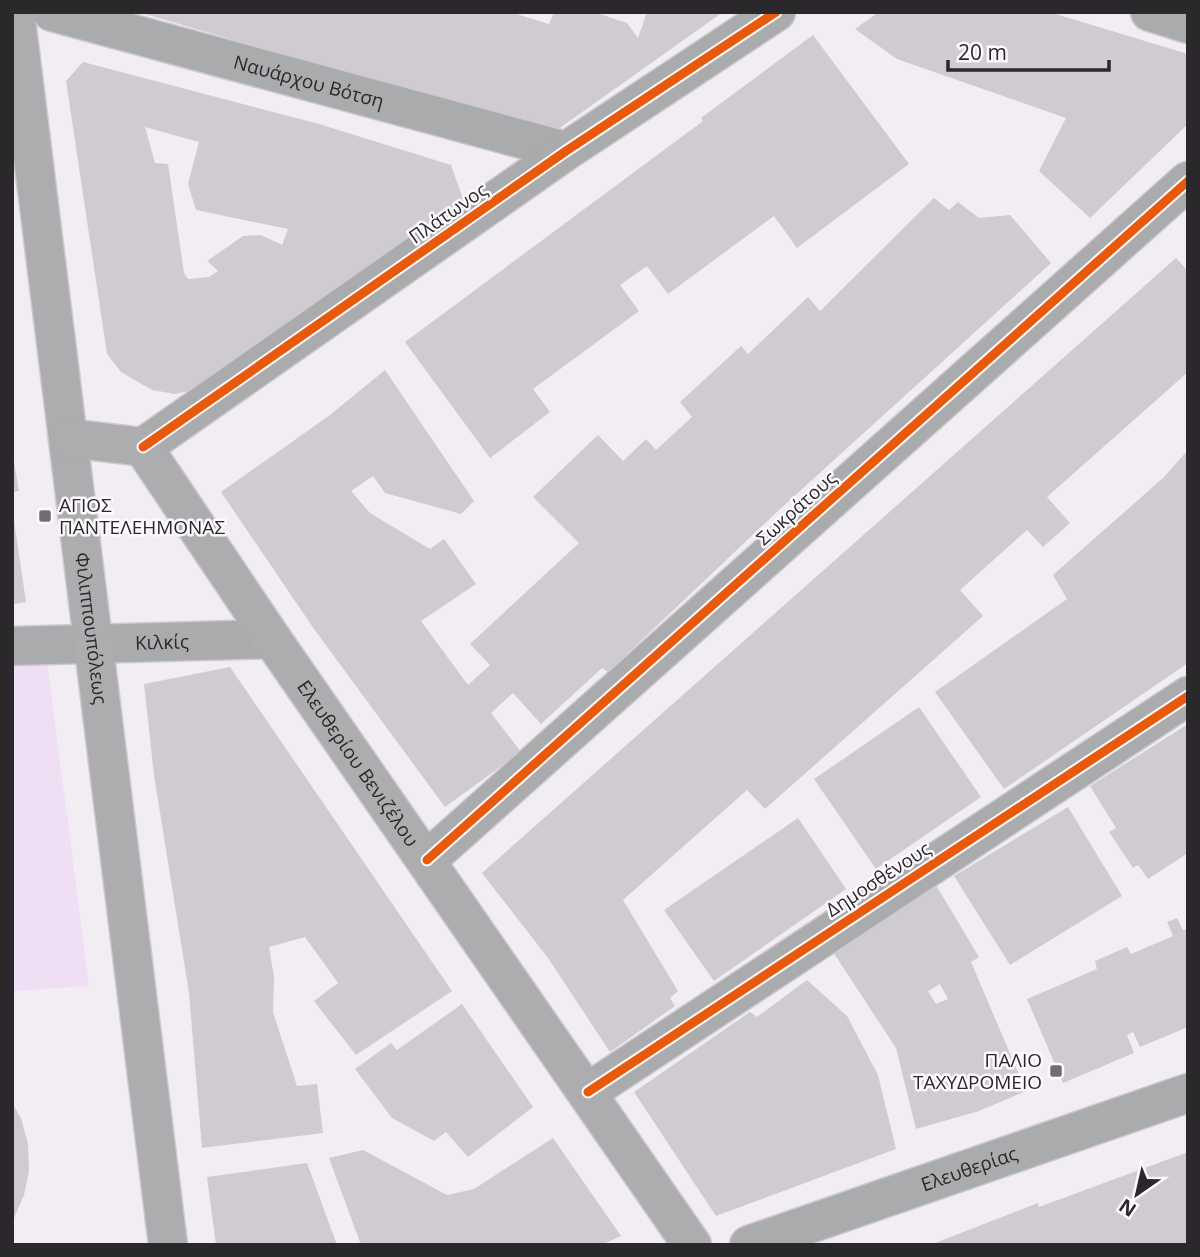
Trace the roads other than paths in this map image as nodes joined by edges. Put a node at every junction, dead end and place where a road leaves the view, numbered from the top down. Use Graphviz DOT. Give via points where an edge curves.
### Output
graph roads {
  1 [pos="15,12"];
  2 [pos="52,12"];
  3 [pos="776,12"];
  4 [pos="1150,12"];
  5 [pos="1188,24"];
  6 [pos="566,151"];
  7 [pos="1188,181"];
  8 [pos="68,438"];
  9 [pos="144,447"];
  10 [pos="272,639"];
  11 [pos="94,642"];
  12 [pos="12,646"];
  13 [pos="1188,696"];
  14 [pos="427,860"];
  15 [pos="588,1092"];
  16 [pos="1188,1093"];
  17 [pos="168,1245"];
  18 [pos="692,1245"];
  19 [pos="749,1245"];
  1 -- 8 [label="main road, Φιλιππουπόλεως"];
  2 -- 6 [label="street, Ναυάρχου Βότση"];
  3 -- 6 [label="street, Πλάτωνος"];
  4 -- 5 [label="street"];
  6 -- 9 [label="street, Πλάτωνος"];
  7 -- 14 [label="street, Σωκράτους"];
  8 -- 9 [label="main road"];
  8 -- 11 [label="main road, Φιλιππουπόλεως"];
  9 -- 10 [label="main road, Ελευθερίου Βενιζέλου"];
  10 -- 11 [label="street, Κιλκίς"];
  10 -- 14 [label="main road, Ελευθερίου Βενιζέλου"];
  11 -- 12 [label="street, Κιλκίς"];
  11 -- 17 [label="main road, Φιλιππουπόλεως"];
  13 -- 15 [label="street, Δημοσθένους"];
  14 -- 15 [label="main road, Ελευθερίου Βενιζέλου"];
  15 -- 18 [label="main road, Ελευθερίου Βενιζέλου"];
  16 -- 19 [label="street, Ελευθερίας"];
}
